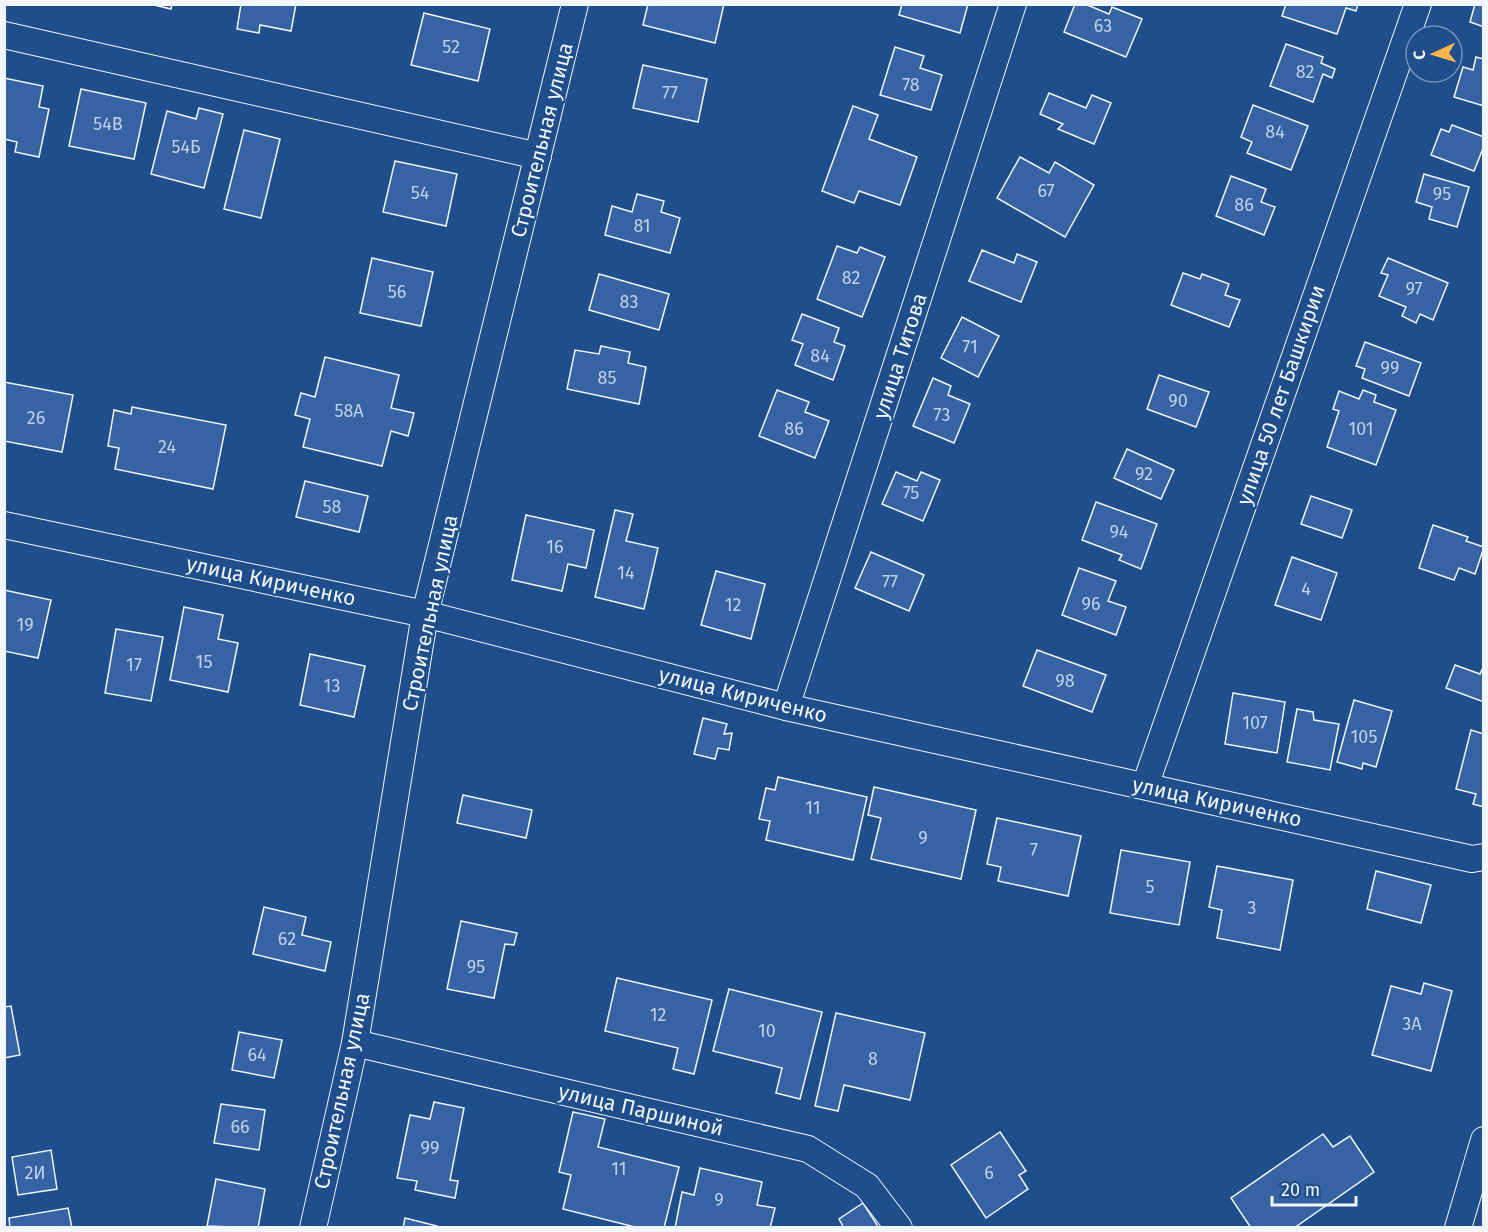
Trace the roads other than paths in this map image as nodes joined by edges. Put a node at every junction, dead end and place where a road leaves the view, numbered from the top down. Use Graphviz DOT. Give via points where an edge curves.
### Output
graph roads {
  1 [pos="575,4"];
  2 [pos="1013,4"];
  3 [pos="1418,4"];
  4 [pos="4,34"];
  5 [pos="538,156"];
  6 [pos="4,525"];
  7 [pos="425,614"];
  8 [pos="786,707"];
  9 [pos="1145,786"];
  10 [pos="1484,857"];
  11 [pos="355,1043"];
  12 [pos="1484,1140"];
  13 [pos="313,1227"];
  14 [pos="899,1227"];
  15 [pos="1458,1227"];
  1 -- 5 [label="street, Строительная улица"];
  2 -- 8 [label="street, улица Титова"];
  3 -- 9 [label="street, улица 50 лет Башкирии"];
  4 -- 5 [label="street"];
  5 -- 7 [label="street, Строительная улица"];
  6 -- 7 [label="street, улица Кириченко"];
  7 -- 8 [label="street, улица Кириченко"];
  7 -- 11 [label="street, Строительная улица"];
  8 -- 9 [label="street, улица Кириченко"];
  9 -- 10 [label="street, улица Кириченко" via="1472,859"];
  11 -- 13 [label="street, Строительная улица"];
  11 -- 14 [label="street, улица Паршиной" via="808,1149 867,1186"];
  12 -- 15 [label="street"];
}
